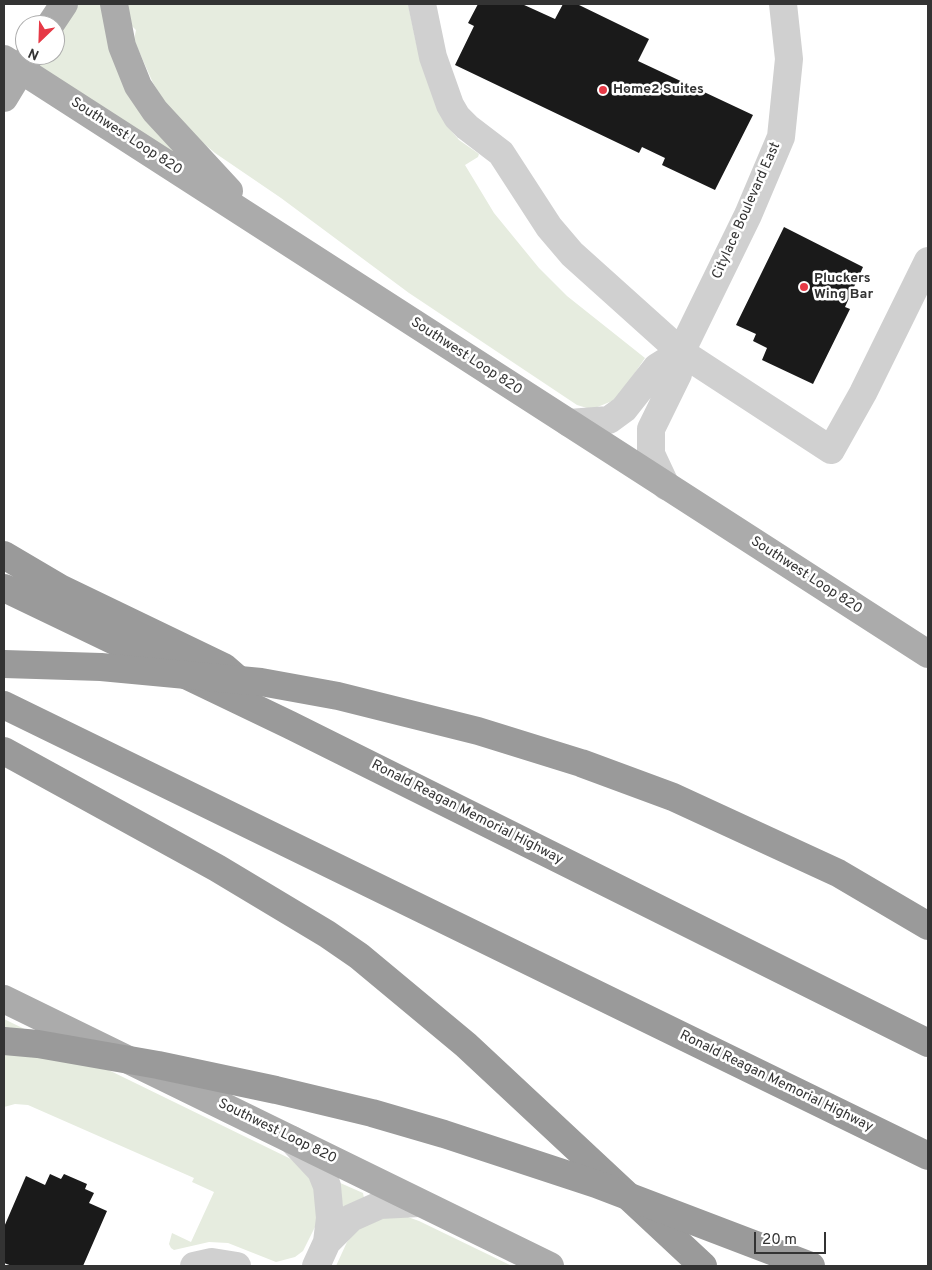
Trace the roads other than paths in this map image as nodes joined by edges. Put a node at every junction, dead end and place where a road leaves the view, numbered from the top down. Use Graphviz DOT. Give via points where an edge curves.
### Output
graph roads {
  1 [pos="64,4"];
  2 [pos="114,4"];
  3 [pos="422,4"];
  4 [pos="783,4"];
  5 [pos="57,15"];
  6 [pos="16,65"];
  7 [pos="24,65"];
  8 [pos="4,98"];
  9 [pos="256,220"];
  10 [pos="928,261"];
  11 [pos="680,352"];
  12 [pos="569,423"];
  13 [pos="666,486"];
  14 [pos="4,555"];
  15 [pos="4,588"];
  16 [pos="928,654"];
  17 [pos="4,664"];
  18 [pos="4,705"];
  19 [pos="290,724"];
  20 [pos="4,751"];
  21 [pos="928,926"];
  22 [pos="4,999"];
  23 [pos="4,1041"];
  24 [pos="928,1043"];
  25 [pos="291,1138"];
  26 [pos="928,1156"];
  27 [pos="419,1202"];
  28 [pos="327,1242"];
  29 [pos="194,1266"];
  30 [pos="236,1266"];
  31 [pos="316,1266"];
  32 [pos="550,1266"];
  33 [pos="703,1266"];
  34 [pos="811,1266"];
  1 -- 5 [label="main road"];
  2 -- 9 [label="main road" via="122,46 138,86 155,110"];
  3 -- 11 [label="lane" via="433,57 457,117 501,153 540,213 572,254"];
  4 -- 11 [label="lane, Citylace Boulevard East" via="790,59 780,137 748,215"];
  6 -- 8 [label="main road"];
  7 -- 9 [label="main road, Southwest Loop 820"];
  9 -- 12 [label="main road, Southwest Loop 820"];
  10 -- 11 [label="lane" via="832,450"];
  11 -- 12 [label="lane" via="657,367 624,409 609,420"];
  11 -- 13 [label="lane" via="678,374 651,429 651,454"];
  12 -- 13 [label="main road, Southwest Loop 820"];
  13 -- 16 [label="main road, Southwest Loop 820"];
  14 -- 19 [label="highway" via="60,588 224,667"];
  15 -- 19 [label="highway, Ronald Reagan Memorial Highway"];
  17 -- 21 [label="highway, bridge" via="101,667 261,682 338,696 478,730 581,763 700,809 838,873"];
  18 -- 26 [label="highway, Ronald Reagan Memorial Highway"];
  19 -- 24 [label="highway, Ronald Reagan Memorial Highway"];
  20 -- 33 [label="highway" via="217,868 359,956 466,1045"];
  22 -- 25 [label="main road, Southwest Loop 820"];
  23 -- 34 [label="highway, bridge" via="158,1065 372,1113 596,1184"];
  25 -- 27 [label="main road, Southwest Loop 820"];
  25 -- 28 [label="lane" via="321,1172 327,1186 330,1218"];
  27 -- 28 [label="lane" via="365,1210 345,1223"];
  27 -- 32 [label="main road, Southwest Loop 820"];
  28 -- 31 [label="lane"];
  29 -- 30 [label="lane" via="212,1262"];
}
